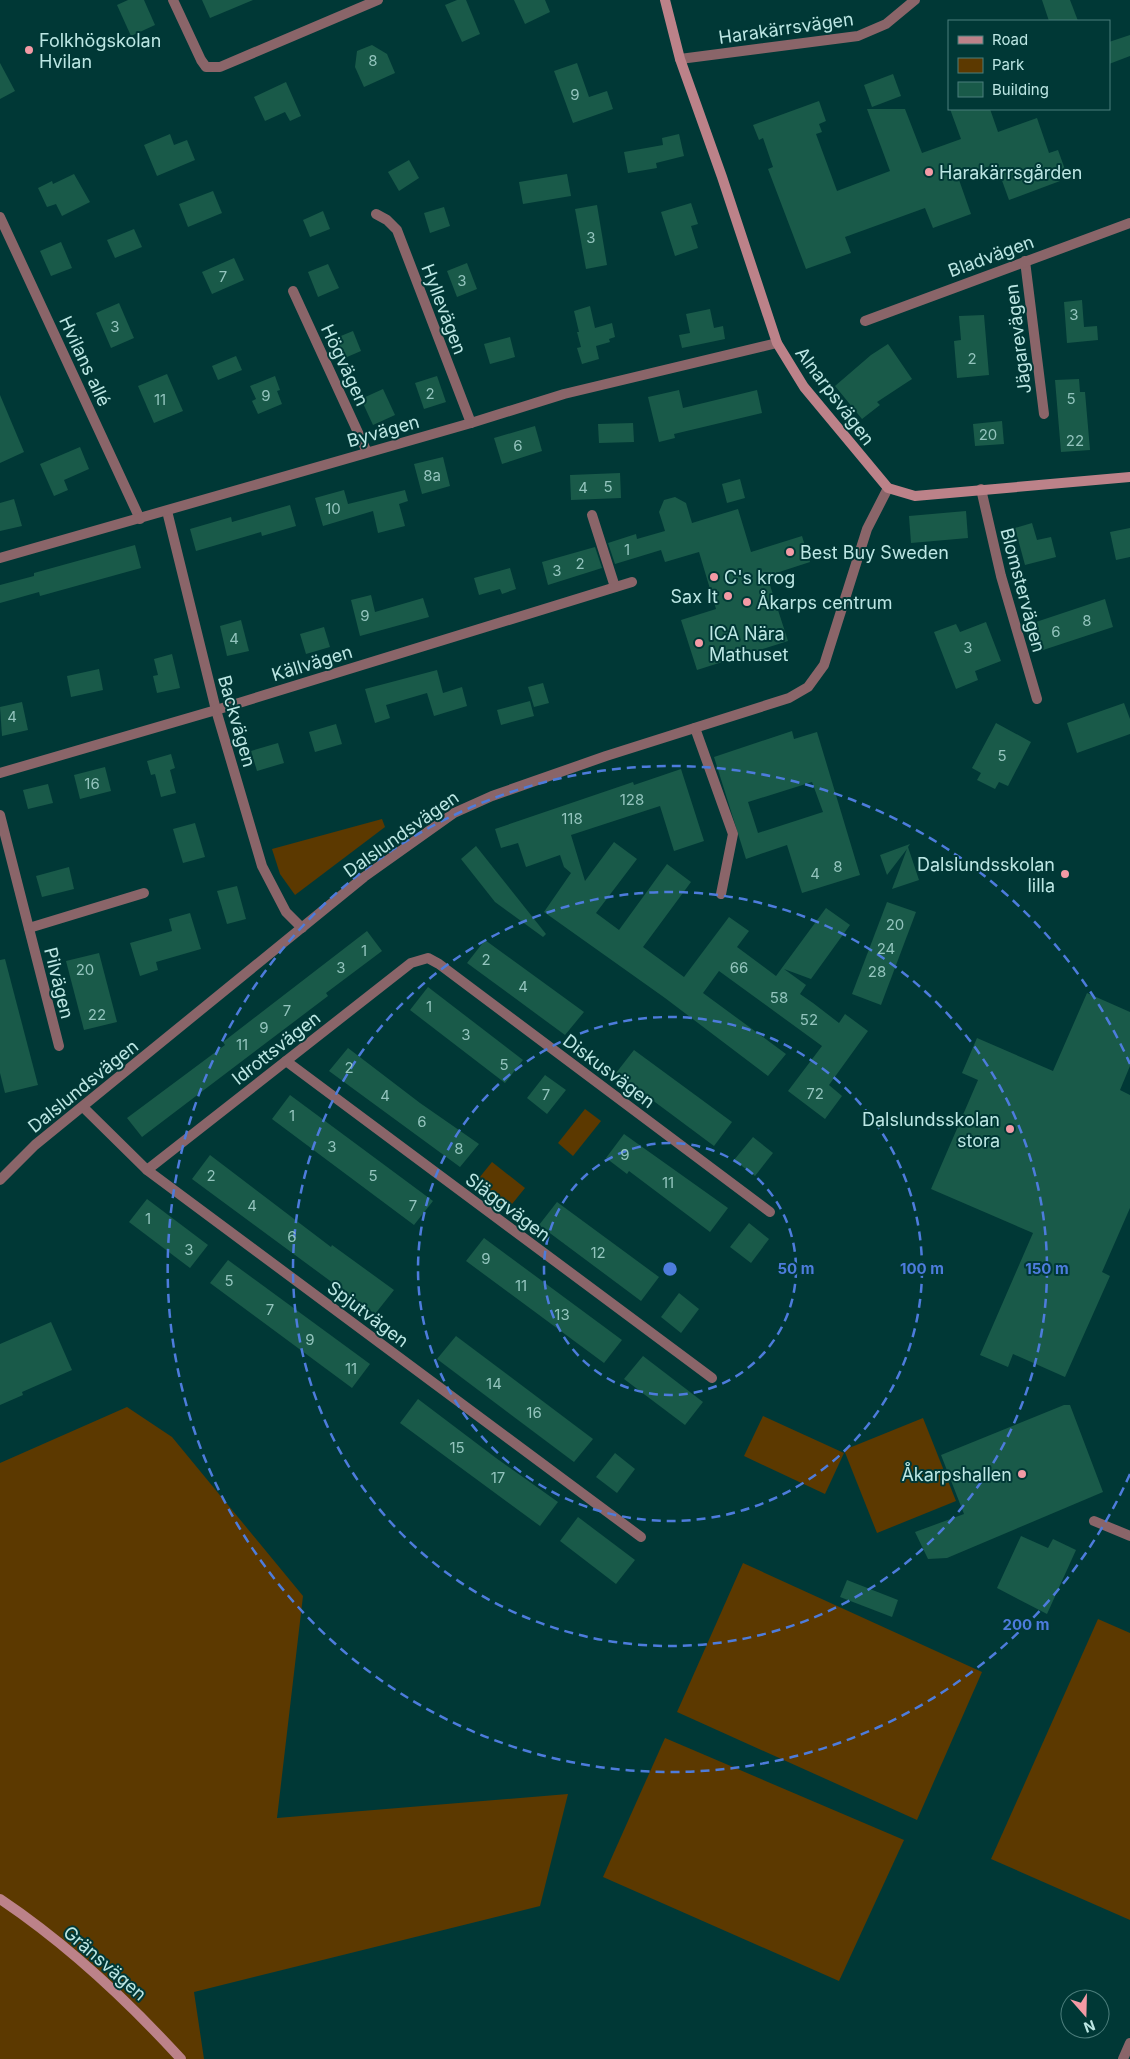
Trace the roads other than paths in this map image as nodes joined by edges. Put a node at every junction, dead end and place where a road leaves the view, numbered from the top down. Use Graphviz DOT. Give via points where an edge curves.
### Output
graph roads {
  1 [pos="172,0"];
  2 [pos="378,0"];
  3 [pos="665,0"];
  4 [pos="915,0"];
  5 [pos="680,59"];
  6 [pos="376,214"];
  7 [pos="0,217"];
  8 [pos="1130,223"];
  9 [pos="1025,261"];
  10 [pos="293,291"];
  11 [pos="865,321"];
  12 [pos="777,343"];
  13 [pos="1044,414"];
  14 [pos="471,423"];
  15 [pos="367,452"];
  16 [pos="1130,478"];
  17 [pos="888,488"];
  18 [pos="981,489"];
  19 [pos="167,511"];
  20 [pos="592,515"];
  21 [pos="140,519"];
  22 [pos="0,558"];
  23 [pos="632,582"];
  24 [pos="615,587"];
  25 [pos="1037,699"];
  26 [pos="216,710"];
  27 [pos="695,728"];
  28 [pos="0,773"];
  29 [pos="0,815"];
  30 [pos="144,893"];
  31 [pos="721,894"];
  32 [pos="29,928"];
  33 [pos="302,928"];
  34 [pos="428,958"];
  35 [pos="59,1046"];
  36 [pos="286,1061"];
  37 [pos="83,1107"];
  38 [pos="147,1170"];
  39 [pos="0,1180"];
  40 [pos="770,1212"];
  41 [pos="712,1378"];
  42 [pos="1094,1520"];
  43 [pos="1130,1536"];
  44 [pos="641,1538"];
  45 [pos="0,1899"];
  46 [pos="1130,2043"];
  47 [pos="181,2059"];
  48 [pos="1123,2059"];
  1 -- 2 [label="street" via="201,60 206,66 220,67"];
  3 -- 5 [label="street, Alnarpsvägen"];
  4 -- 5 [label="street, Harakärrsvägen" via="886,24 858,36"];
  5 -- 12 [label="street, Alnarpsvägen"];
  6 -- 14 [label="street, Hyllevägen" via="397,230"];
  7 -- 21 [label="street, Hvilans allé"];
  8 -- 9 [label="street, Bladvägen"];
  9 -- 11 [label="street, Bladvägen"];
  9 -- 13 [label="street, Jägarevägen"];
  10 -- 15 [label="street, Högvägen"];
  12 -- 14 [label="street, Byvägen" via="564,394"];
  12 -- 17 [label="street, Alnarpsvägen" via="804,387"];
  14 -- 15 [label="street, Byvägen"];
  15 -- 19 [label="street, Byvägen"];
  16 -- 18 [label="street"];
  17 -- 18 [label="street" via="915,496"];
  17 -- 27 [label="street, Dalslundsvägen" via="867,529 824,665 808,687 789,698"];
  18 -- 25 [label="street, Blomstervägen" via="1001,576"];
  19 -- 21 [label="street, Byvägen"];
  19 -- 26 [label="street, Backvägen"];
  20 -- 24 [label="street"];
  21 -- 22 [label="street, Byvägen"];
  23 -- 24 [label="street, Källvägen"];
  24 -- 26 [label="street, Källvägen"];
  26 -- 28 [label="street, Källvägen"];
  26 -- 33 [label="street, Backvägen" via="262,866 286,912"];
  27 -- 31 [label="street" via="733,834"];
  27 -- 33 [label="street, Dalslundsvägen" via="492,796 454,813 364,877"];
  29 -- 32 [label="street, Pilvägen"];
  30 -- 32 [label="street, Pilvägen"];
  32 -- 35 [label="street, Pilvägen"];
  33 -- 37 [label="street, Dalslundsvägen"];
  34 -- 36 [label="street, Idrottsvägen" via="411,963"];
  34 -- 40 [label="street, Diskusvägen"];
  36 -- 38 [label="street, Idrottsvägen"];
  36 -- 41 [label="street, Släggvägen"];
  37 -- 38 [label="street, Spjutvägen"];
  37 -- 39 [label="street, Dalslundsvägen" via="35,1145"];
  38 -- 44 [label="street, Spjutvägen"];
  42 -- 43 [label="street"];
  45 -- 47 [label="street, Gränsvägen" via="27,1917 133,2006"];
  46 -- 48 [label="street"];
}
